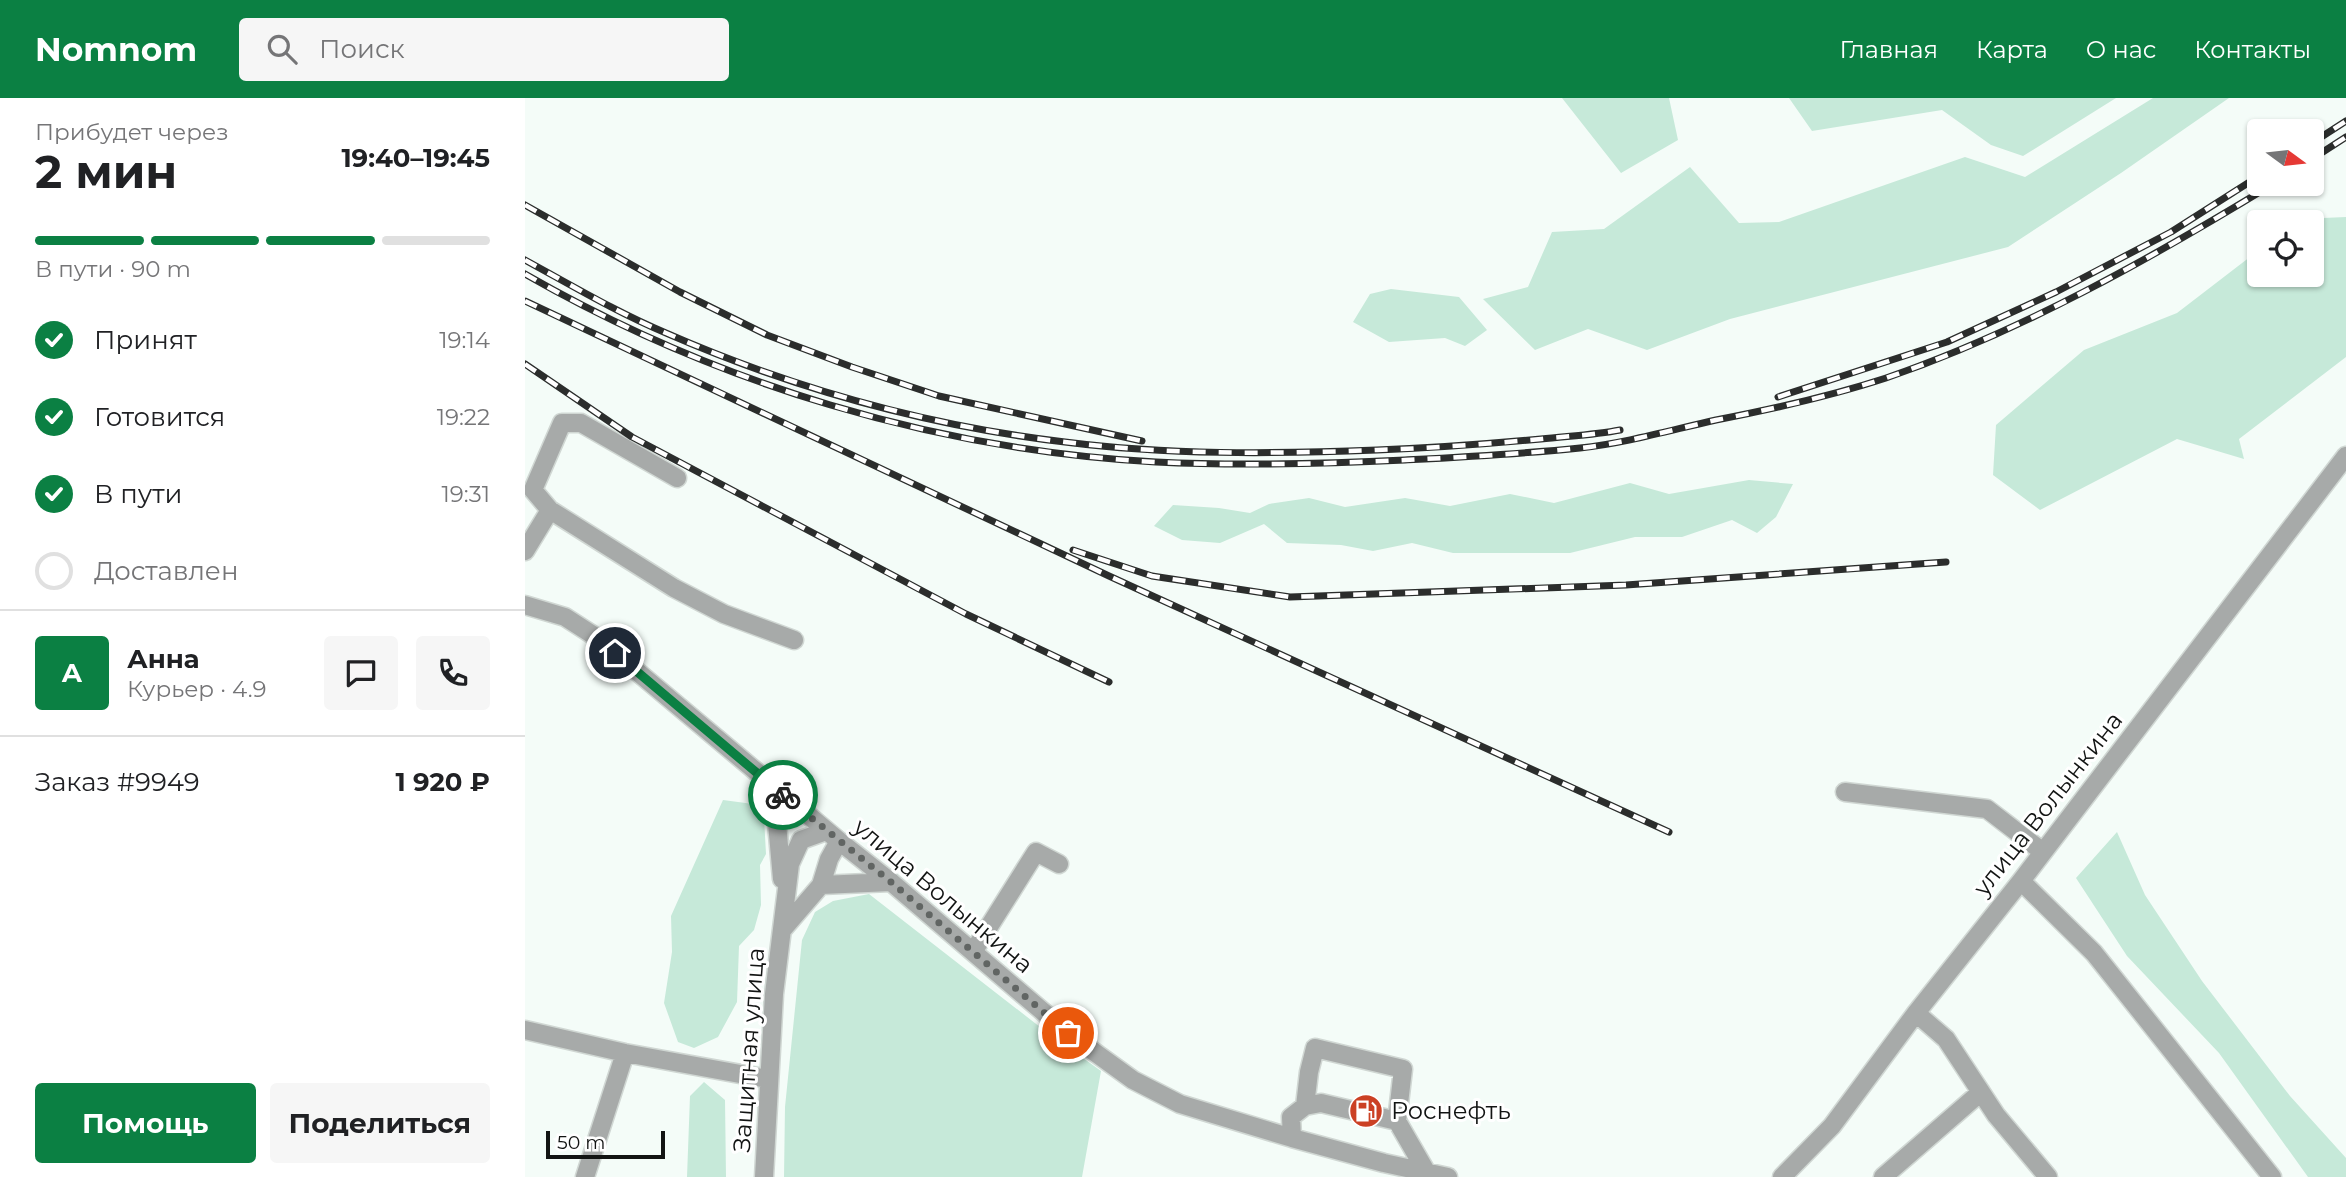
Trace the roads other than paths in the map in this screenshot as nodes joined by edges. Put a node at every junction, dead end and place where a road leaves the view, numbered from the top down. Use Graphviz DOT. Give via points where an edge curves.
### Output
graph roads {
  1 [pos="2346,456"];
  2 [pos="677,478"];
  3 [pos="549,510"];
  4 [pos="525,551"];
  5 [pos="525,605"];
  6 [pos="794,640"];
  7 [pos="767,782"];
  8 [pos="1845,792"];
  9 [pos="832,836"];
  10 [pos="2043,852"];
  11 [pos="1059,864"];
  12 [pos="2021,881"];
  13 [pos="891,882"];
  14 [pos="821,885"];
  15 [pos="784,928"];
  16 [pos="973,952"];
  17 [pos="1916,1013"];
  18 [pos="525,1030"];
  19 [pos="625,1053"];
  20 [pos="768,1079"];
  21 [pos="1981,1093"];
  22 [pos="1305,1106"];
  23 [pos="1397,1121"];
  24 [pos="1292,1138"];
  25 [pos="1427,1173"];
  26 [pos="585,1177"];
  27 [pos="764,1177"];
  28 [pos="1448,1177"];
  29 [pos="1782,1177"];
  30 [pos="1883,1177"];
  31 [pos="2048,1177"];
  32 [pos="2272,1177"];
  1 -- 10 [label="street, улица Волынкина"];
  2 -- 3 [label="street" via="581,423 562,423 533,490"];
  3 -- 4 [label="street"];
  3 -- 6 [label="street" via="674,588 724,614"];
  5 -- 7 [label="street, улица Волынкина" via="565,617 596,637"];
  7 -- 9 [label="street, улица Волынкина"];
  7 -- 15 [label="street" via="776,812"];
  8 -- 10 [label="street" via="1987,809"];
  9 -- 13 [label="street, улица Волынкина"];
  9 -- 14 [label="street"];
  9 -- 15 [label="street" via="801,840 790,864"];
  10 -- 12 [label="street, улица Волынкина"];
  11 -- 16 [label="street" via="1036,852"];
  12 -- 17 [label="street, улица Волынкина"];
  12 -- 32 [label="street" via="2094,953"];
  13 -- 14 [label="street"];
  13 -- 16 [label="street, улица Волынкина"];
  14 -- 15 [label="street"];
  15 -- 20 [label="street, Защитная улица"];
  16 -- 24 [label="street, улица Волынкина" via="1068,1033 1133,1080 1180,1104"];
  17 -- 21 [label="street" via="1946,1039"];
  17 -- 29 [label="street, улица Волынкина" via="1832,1126"];
  18 -- 19 [label="street"];
  19 -- 20 [label="street"];
  19 -- 26 [label="street"];
  20 -- 27 [label="street, Защитная улица"];
  21 -- 30 [label="street"];
  21 -- 31 [label="street"];
  22 -- 23 [label="street" via="1321,1103"];
  22 -- 23 [label="street" via="1315,1048 1403,1069"];
  22 -- 24 [label="street" via="1291,1117"];
  23 -- 25 [label="street"];
  24 -- 25 [label="street, улица Волынкина"];
  25 -- 28 [label="street, улица Волынкина"];
}
